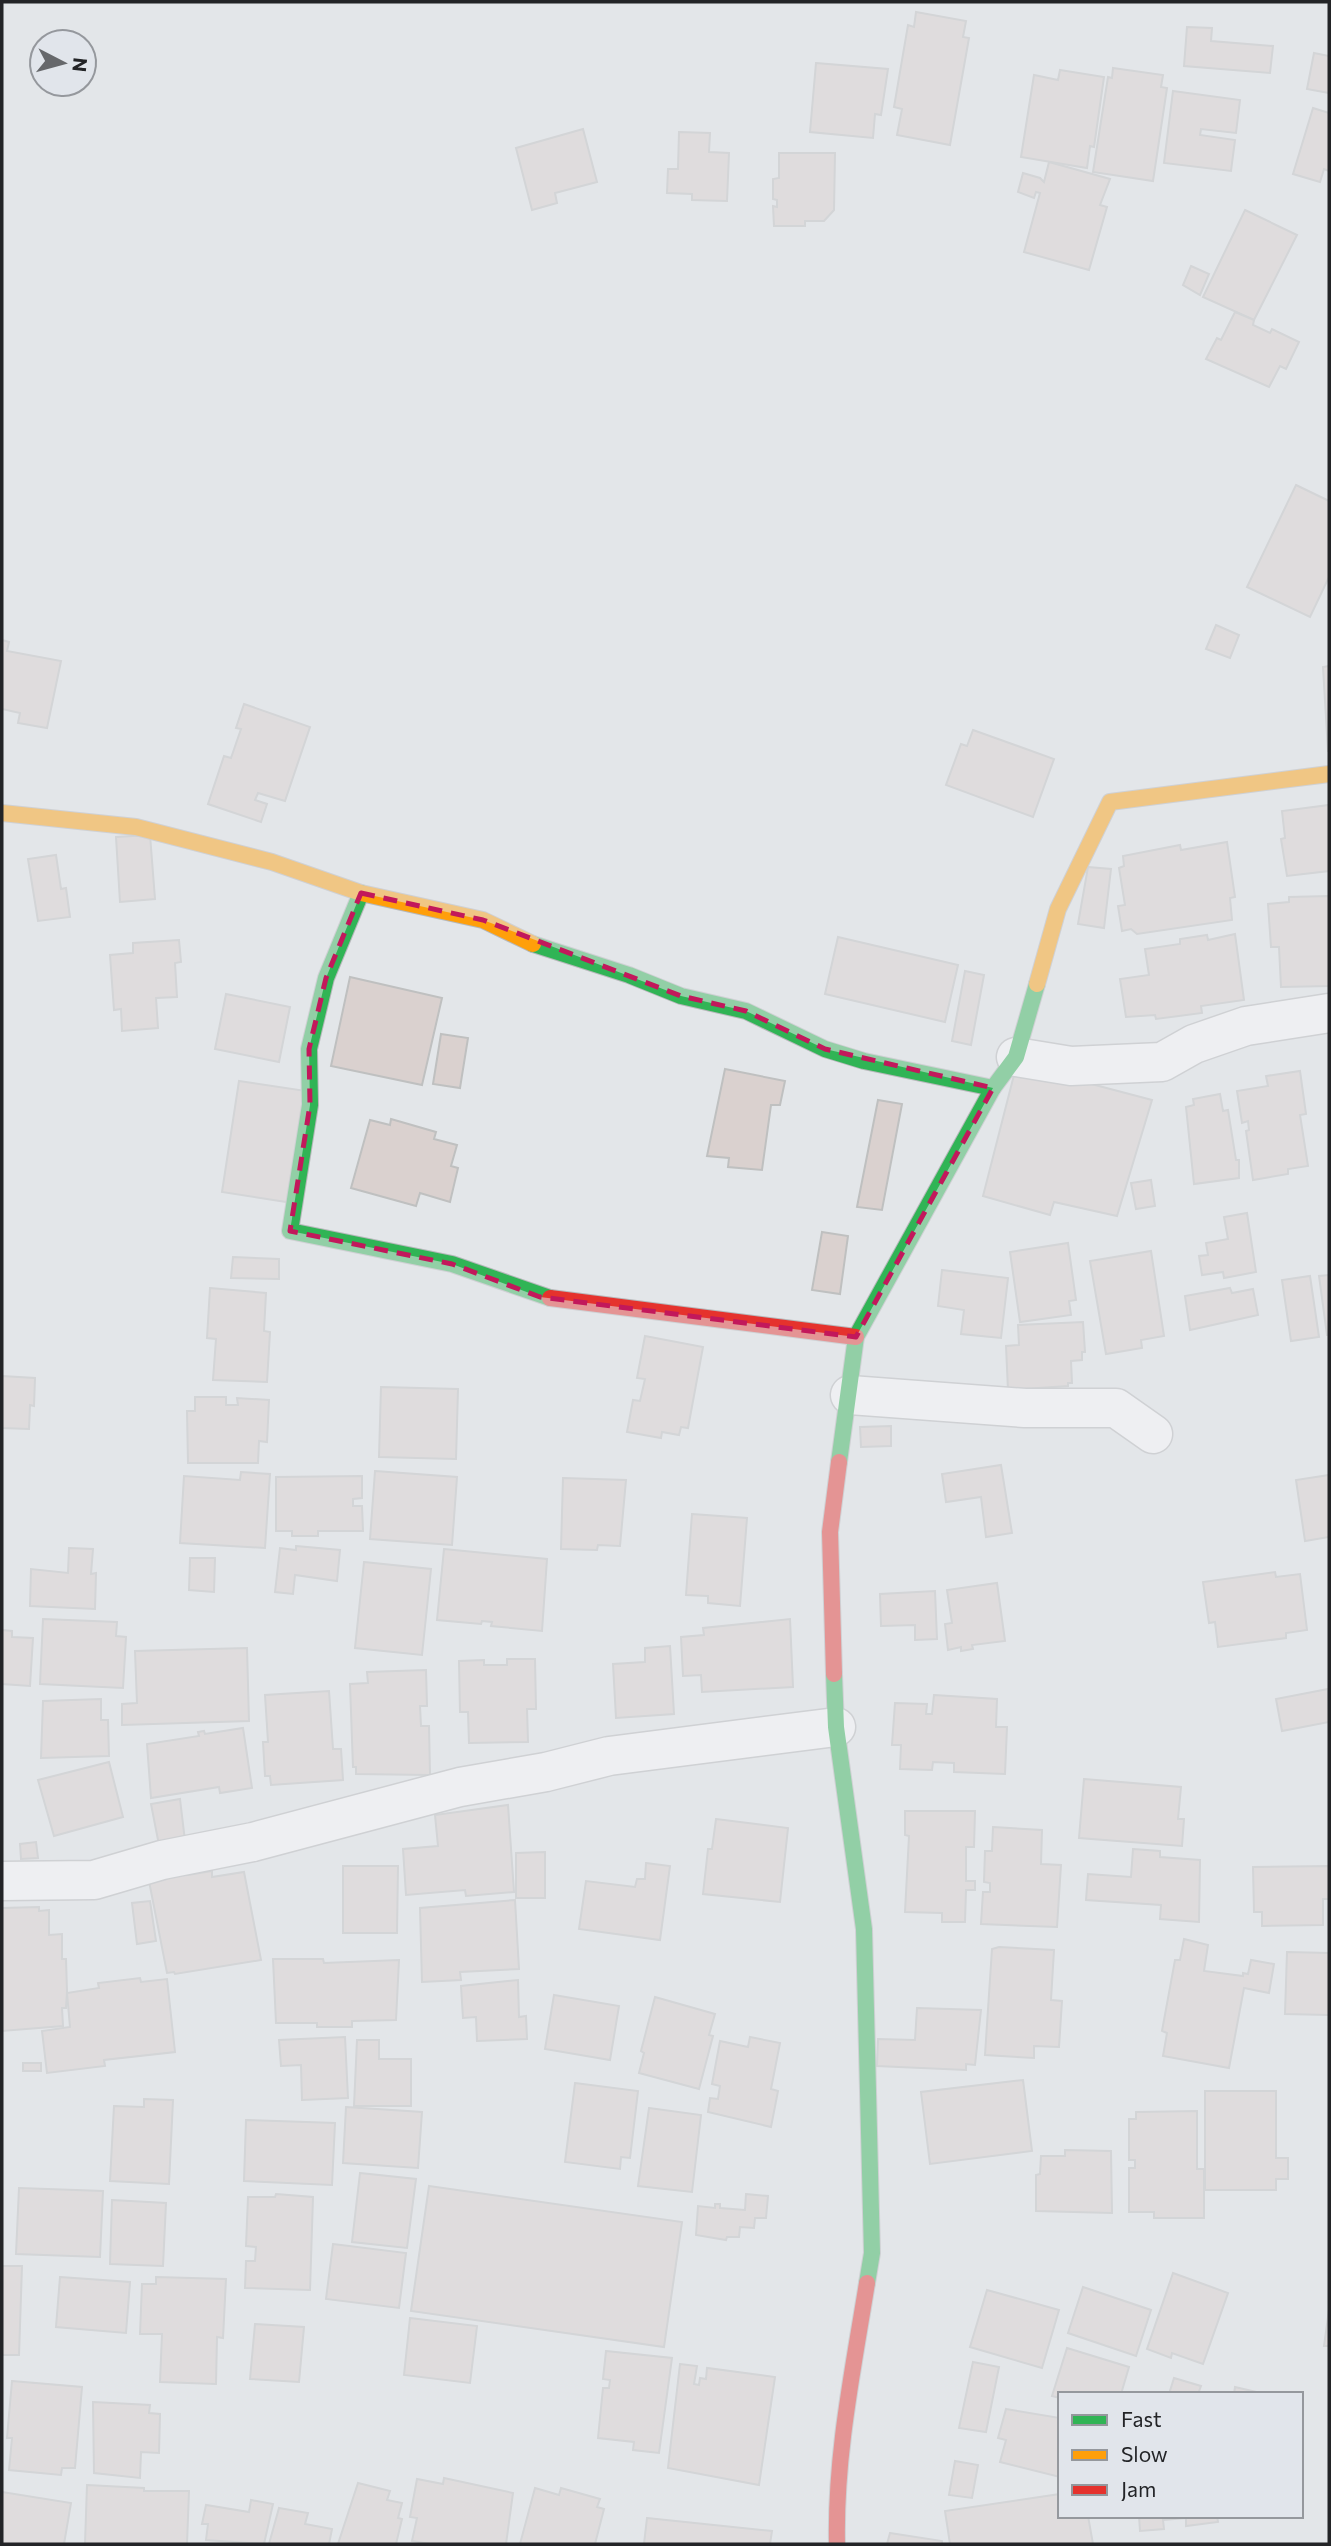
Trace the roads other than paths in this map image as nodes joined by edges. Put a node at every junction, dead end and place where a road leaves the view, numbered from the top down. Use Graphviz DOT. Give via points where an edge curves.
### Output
graph roads {
  1 [pos="1329,774"];
  2 [pos="2,813"];
  3 [pos="360,893"];
  4 [pos="1329,1013"];
  5 [pos="1016,1057"];
  6 [pos="993,1088"];
  7 [pos="856,1337"];
  8 [pos="850,1395"];
  9 [pos="1153,1434"];
  10 [pos="836,1727"];
  11 [pos="2,1881"];
  12 [pos="837,2544"];
  1 -- 5 [label="street" via="1110,802 1058,909"];
  2 -- 3 [label="street" via="136,827 272,862"];
  3 -- 6 [label="street" via="482,920 531,943 681,996 746,1011 825,1049"];
  3 -- 7 [label="street" via="326,978 309,1049 310,1105 290,1231 452,1264 540,1297"];
  4 -- 5 [label="street" via="1246,1026 1194,1044 1162,1062 1071,1066"];
  5 -- 6 [label="street"];
  6 -- 7 [label="street"];
  7 -- 8 [label="street"];
  8 -- 9 [label="street" via="1025,1408 1116,1408"];
  8 -- 10 [label="street" via="830,1532"];
  10 -- 11 [label="street" via="609,1756 460,1787 94,1880"];
  10 -- 12 [label="street" via="864,1928 872,2253 843,2427"];
}
